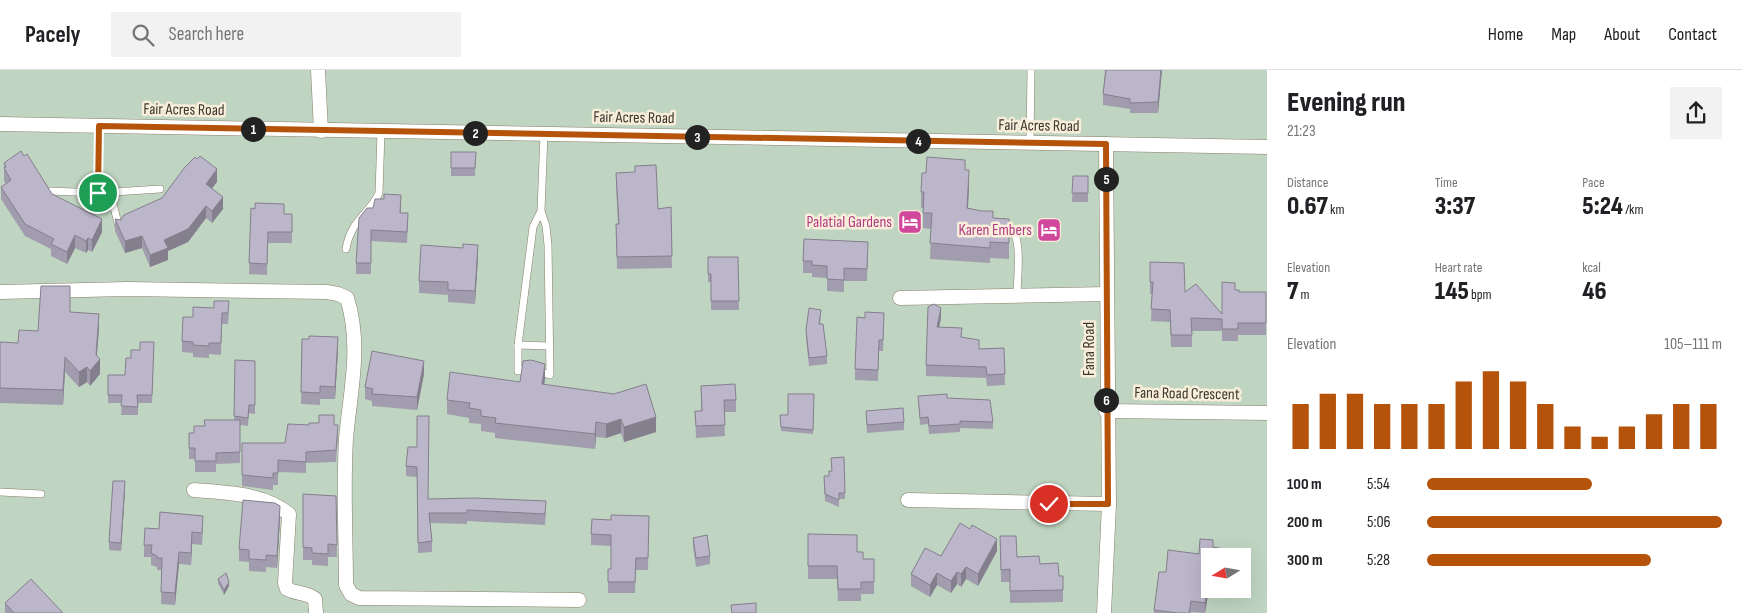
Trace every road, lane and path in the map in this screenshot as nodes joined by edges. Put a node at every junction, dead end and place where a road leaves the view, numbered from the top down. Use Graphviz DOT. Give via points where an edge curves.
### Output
graph roads {
  1 [pos="318,70"];
  2 [pos="1031,70"];
  3 [pos="0,124"];
  4 [pos="99,126"];
  5 [pos="321,131"];
  6 [pos="380,132"];
  7 [pos="544,134"];
  8 [pos="1030,144"];
  9 [pos="1106,144"];
  10 [pos="1267,147"];
  11 [pos="160,189"];
  12 [pos="50,191"];
  13 [pos="110,192"];
  14 [pos="98,193"];
  15 [pos="541,211"];
  16 [pos="85,215"];
  17 [pos="998,222"];
  18 [pos="119,227"];
  19 [pos="346,248"];
  20 [pos="0,292"];
  21 [pos="1106,294"];
  22 [pos="1017,295"];
  23 [pos="900,298"];
  24 [pos="518,345"];
  25 [pos="550,346"];
  26 [pos="1106,411"];
  27 [pos="1267,413"];
  28 [pos="194,490"];
  29 [pos="0,492"];
  30 [pos="41,494"];
  31 [pos="908,500"];
  32 [pos="1108,504"];
  33 [pos="579,600"];
  34 [pos="316,613"];
  35 [pos="1104,613"];
  1 -- 5 [label="street"];
  2 -- 8 [label="lane"];
  3 -- 4 [label="street, Fair Acres Road"];
  4 -- 5 [label="street, Fair Acres Road"];
  4 -- 14 [label="lane"];
  5 -- 6 [label="street, Fair Acres Road"];
  6 -- 7 [label="street, Fair Acres Road"];
  6 -- 19 [label="lane" via="379,193 376,201 356,221"];
  7 -- 8 [label="street, Fair Acres Road"];
  7 -- 15 [label="lane"];
  8 -- 9 [label="street, Fair Acres Road"];
  9 -- 10 [label="street, Fair Acres Road"];
  9 -- 21 [label="street, Fana Road"];
  11 -- 13 [label="lane"];
  12 -- 14 [label="lane"];
  13 -- 14 [label="lane"];
  13 -- 18 [label="lane"];
  14 -- 16 [label="lane"];
  15 -- 24 [label="lane" via="533,226"];
  15 -- 25 [label="lane" via="548,245"];
  17 -- 22 [label="lane" via="1006,223 1018,239"];
  20 -- 33 [label="street" via="128,289 327,292 347,298 352,323 354,378 346,439 346,585 351,594 359,598"];
  21 -- 22 [label="street"];
  21 -- 26 [label="street, Fana Road"];
  22 -- 23 [label="street"];
  24 -- 25 [label="lane"];
  24 -- 25 [label="lane" via="518,371 530,368 550,375"];
  26 -- 27 [label="street, Fana Road Crescent"];
  26 -- 32 [label="street, Fana Road"];
  28 -- 34 [label="street" via="275,502 289,514 285,583 292,592 315,599"];
  29 -- 30 [label="lane"];
  31 -- 32 [label="street"];
  32 -- 35 [label="street, Fana Road"];
}
